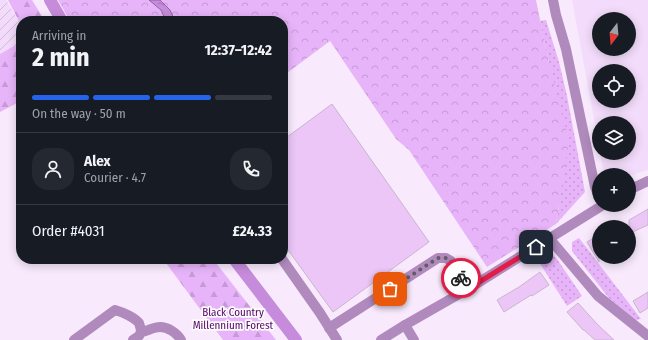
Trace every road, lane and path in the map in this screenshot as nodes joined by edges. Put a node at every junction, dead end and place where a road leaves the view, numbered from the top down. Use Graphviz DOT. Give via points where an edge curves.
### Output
graph roads {
  1 [pos="553,0"];
  2 [pos="592,173"];
  3 [pos="648,181"];
  4 [pos="636,187"];
  5 [pos="592,212"];
  6 [pos="549,238"];
  7 [pos="285,264"];
  8 [pos="468,289"];
  9 [pos="405,325"];
  10 [pos="330,328"];
  11 [pos="141,332"];
  12 [pos="647,334"];
  13 [pos="74,340"];
  14 [pos="134,340"];
  15 [pos="181,340"];
  16 [pos="337,340"];
  17 [pos="381,340"];
  18 [pos="414,340"];
  1 -- 2 [label="street"];
  3 -- 4 [label="street"];
  5 -- 6 [label="street"];
  6 -- 8 [label="street"];
  6 -- 12 [label="street" via="598,296"];
  7 -- 10 [label="street"];
  8 -- 9 [label="street"];
  8 -- 10 [label="street" via="451,261 438,258"];
  9 -- 17 [label="street"];
  9 -- 18 [label="street"];
  10 -- 16 [label="street"];
  11 -- 13 [label="street" via="138,323 116,310"];
  11 -- 14 [label="street"];
  11 -- 15 [label="street" via="159,327 167,328"];
}
